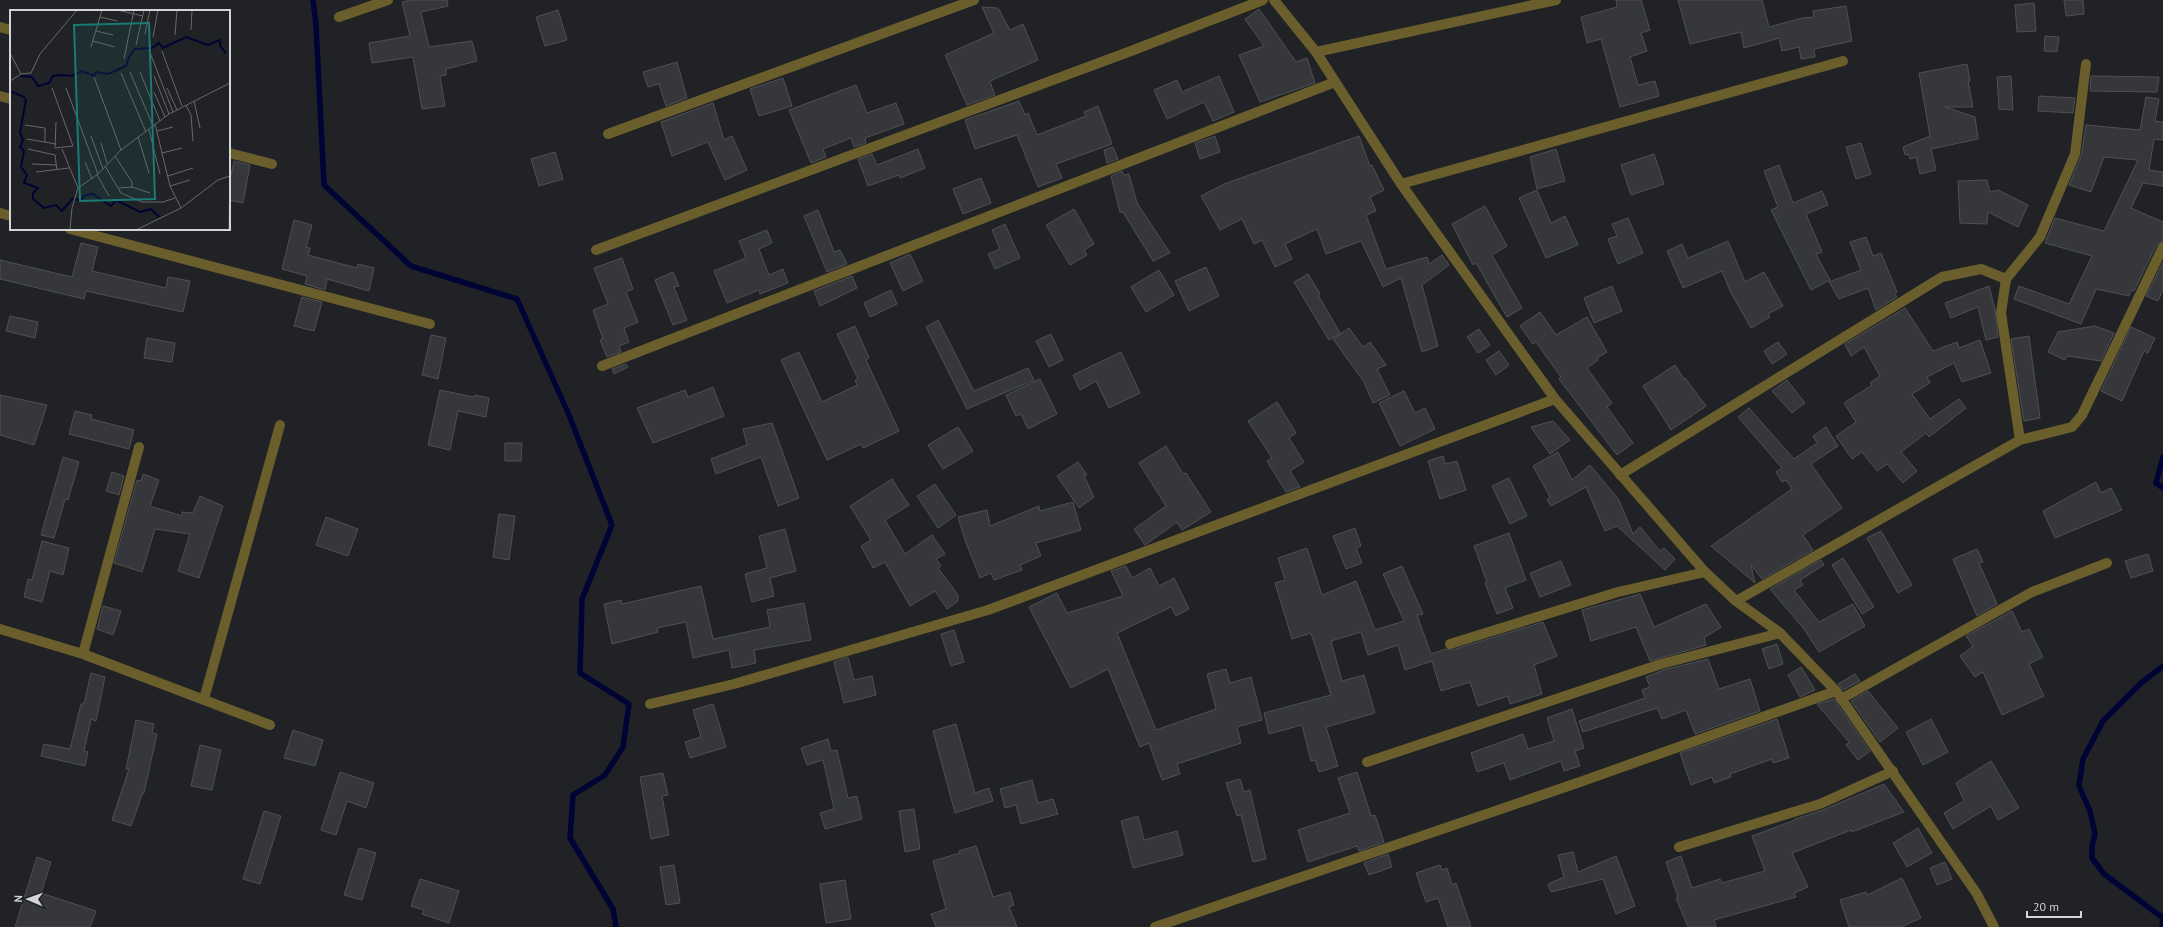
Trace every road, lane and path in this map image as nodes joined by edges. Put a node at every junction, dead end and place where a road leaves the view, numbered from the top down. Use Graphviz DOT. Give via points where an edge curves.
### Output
graph roads {
  1 [pos="388,0"];
  2 [pos="974,0"];
  3 [pos="1263,0"];
  4 [pos="1274,0"];
  5 [pos="1556,0"];
  6 [pos="339,17"];
  7 [pos="0,27"];
  8 [pos="10,30"];
  9 [pos="1316,52"];
  10 [pos="1843,61"];
  11 [pos="2086,64"];
  12 [pos="1335,82"];
  13 [pos="0,96"];
  14 [pos="10,99"];
  15 [pos="608,134"];
  16 [pos="230,153"];
  17 [pos="272,164"];
  18 [pos="1401,184"];
  19 [pos="0,213"];
  20 [pos="10,216"];
  21 [pos="74,230"];
  22 [pos="2163,247"];
  23 [pos="596,250"];
  24 [pos="2006,279"];
  25 [pos="430,324"];
  26 [pos="602,366"];
  27 [pos="1556,399"];
  28 [pos="280,425"];
  29 [pos="2020,440"];
  30 [pos="139,447"];
  31 [pos="1620,475"];
  32 [pos="2107,563"];
  33 [pos="1705,572"];
  34 [pos="1736,601"];
  35 [pos="0,629"];
  36 [pos="1780,633"];
  37 [pos="1450,644"];
  38 [pos="83,654"];
  39 [pos="1839,695"];
  40 [pos="204,699"];
  41 [pos="650,704"];
  42 [pos="270,726"];
  43 [pos="1367,762"];
  44 [pos="1893,771"];
  45 [pos="1680,847"];
  46 [pos="1155,927"];
  47 [pos="1994,927"];
  1 -- 6 [label="street"];
  2 -- 15 [label="street"];
  3 -- 23 [label="street"];
  4 -- 9 [label="street"];
  5 -- 9 [label="street"];
  7 -- 8 [label="street"];
  9 -- 12 [label="street"];
  10 -- 18 [label="street"];
  11 -- 24 [label="street" via="2075,154 2040,237"];
  12 -- 18 [label="street"];
  12 -- 26 [label="street"];
  13 -- 14 [label="street"];
  16 -- 17 [label="street"];
  18 -- 27 [label="street"];
  19 -- 20 [label="street"];
  21 -- 25 [label="street"];
  22 -- 29 [label="street" via="2082,415 2072,427"];
  24 -- 29 [label="street" via="2002,313"];
  24 -- 31 [label="street" via="1980,269 1942,277"];
  27 -- 31 [label="street"];
  27 -- 41 [label="street" via="988,610 734,684"];
  28 -- 40 [label="street"];
  29 -- 34 [label="street"];
  30 -- 38 [label="street"];
  31 -- 33 [label="street"];
  32 -- 39 [label="street" via="2032,592"];
  33 -- 34 [label="street"];
  33 -- 37 [label="street" via="1618,592"];
  34 -- 36 [label="street"];
  35 -- 38 [label="street"];
  36 -- 39 [label="street"];
  36 -- 43 [label="street" via="1661,664"];
  38 -- 40 [label="street"];
  39 -- 44 [label="street"];
  39 -- 46 [label="street"];
  40 -- 42 [label="street"];
  44 -- 45 [label="street" via="1820,804"];
  44 -- 47 [label="street" via="1977,894"];
}
